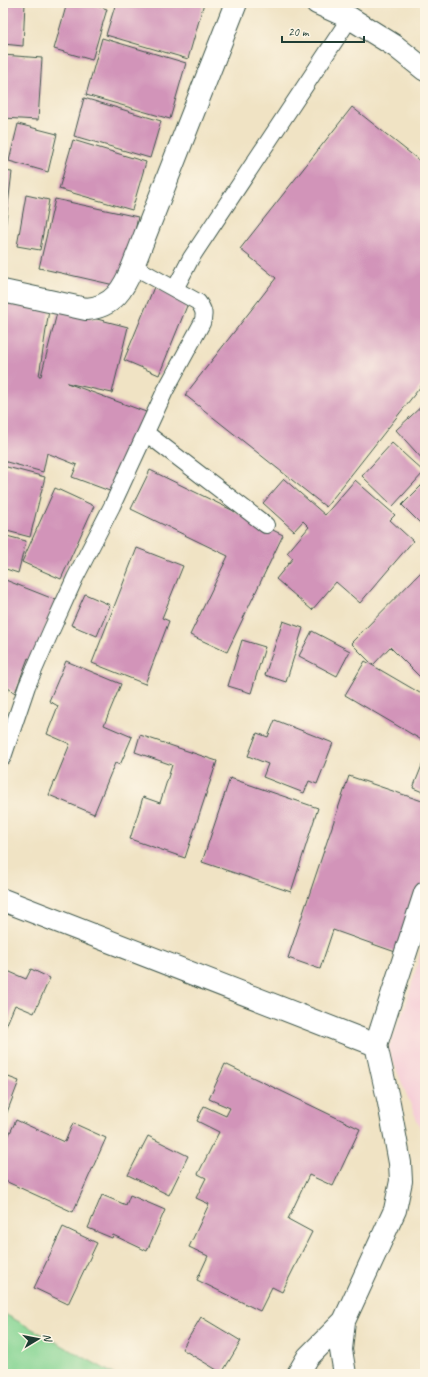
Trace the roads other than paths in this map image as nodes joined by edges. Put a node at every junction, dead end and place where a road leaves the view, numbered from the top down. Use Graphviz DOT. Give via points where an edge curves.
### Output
graph roads {
  1 [pos="236,3"];
  2 [pos="317,3"];
  3 [pos="350,18"];
  4 [pos="425,70"];
  5 [pos="133,266"];
  6 [pos="175,289"];
  7 [pos="3,291"];
  8 [pos="146,433"];
  9 [pos="266,525"];
  10 [pos="3,757"];
  11 [pos="425,893"];
  12 [pos="3,900"];
  13 [pos="376,1044"];
  14 [pos="344,1320"];
  15 [pos="298,1374"];
  16 [pos="345,1374"];
  1 -- 5 [label="main road"];
  2 -- 3 [label="main road"];
  3 -- 4 [label="main road" via="395,46"];
  3 -- 6 [label="lane" via="191,258"];
  5 -- 6 [label="lane"];
  5 -- 7 [label="main road" via="116,297 95,308 86,309"];
  6 -- 8 [label="lane" via="198,302 204,309 204,316"];
  8 -- 9 [label="lane"];
  8 -- 10 [label="lane" via="75,578 30,679"];
  11 -- 13 [label="main road"];
  12 -- 13 [label="main road"];
  13 -- 14 [label="main road" via="394,1130 401,1181 395,1210"];
  14 -- 15 [label="main road" via="308,1357"];
  14 -- 16 [label="main road" via="342,1350"];
}
